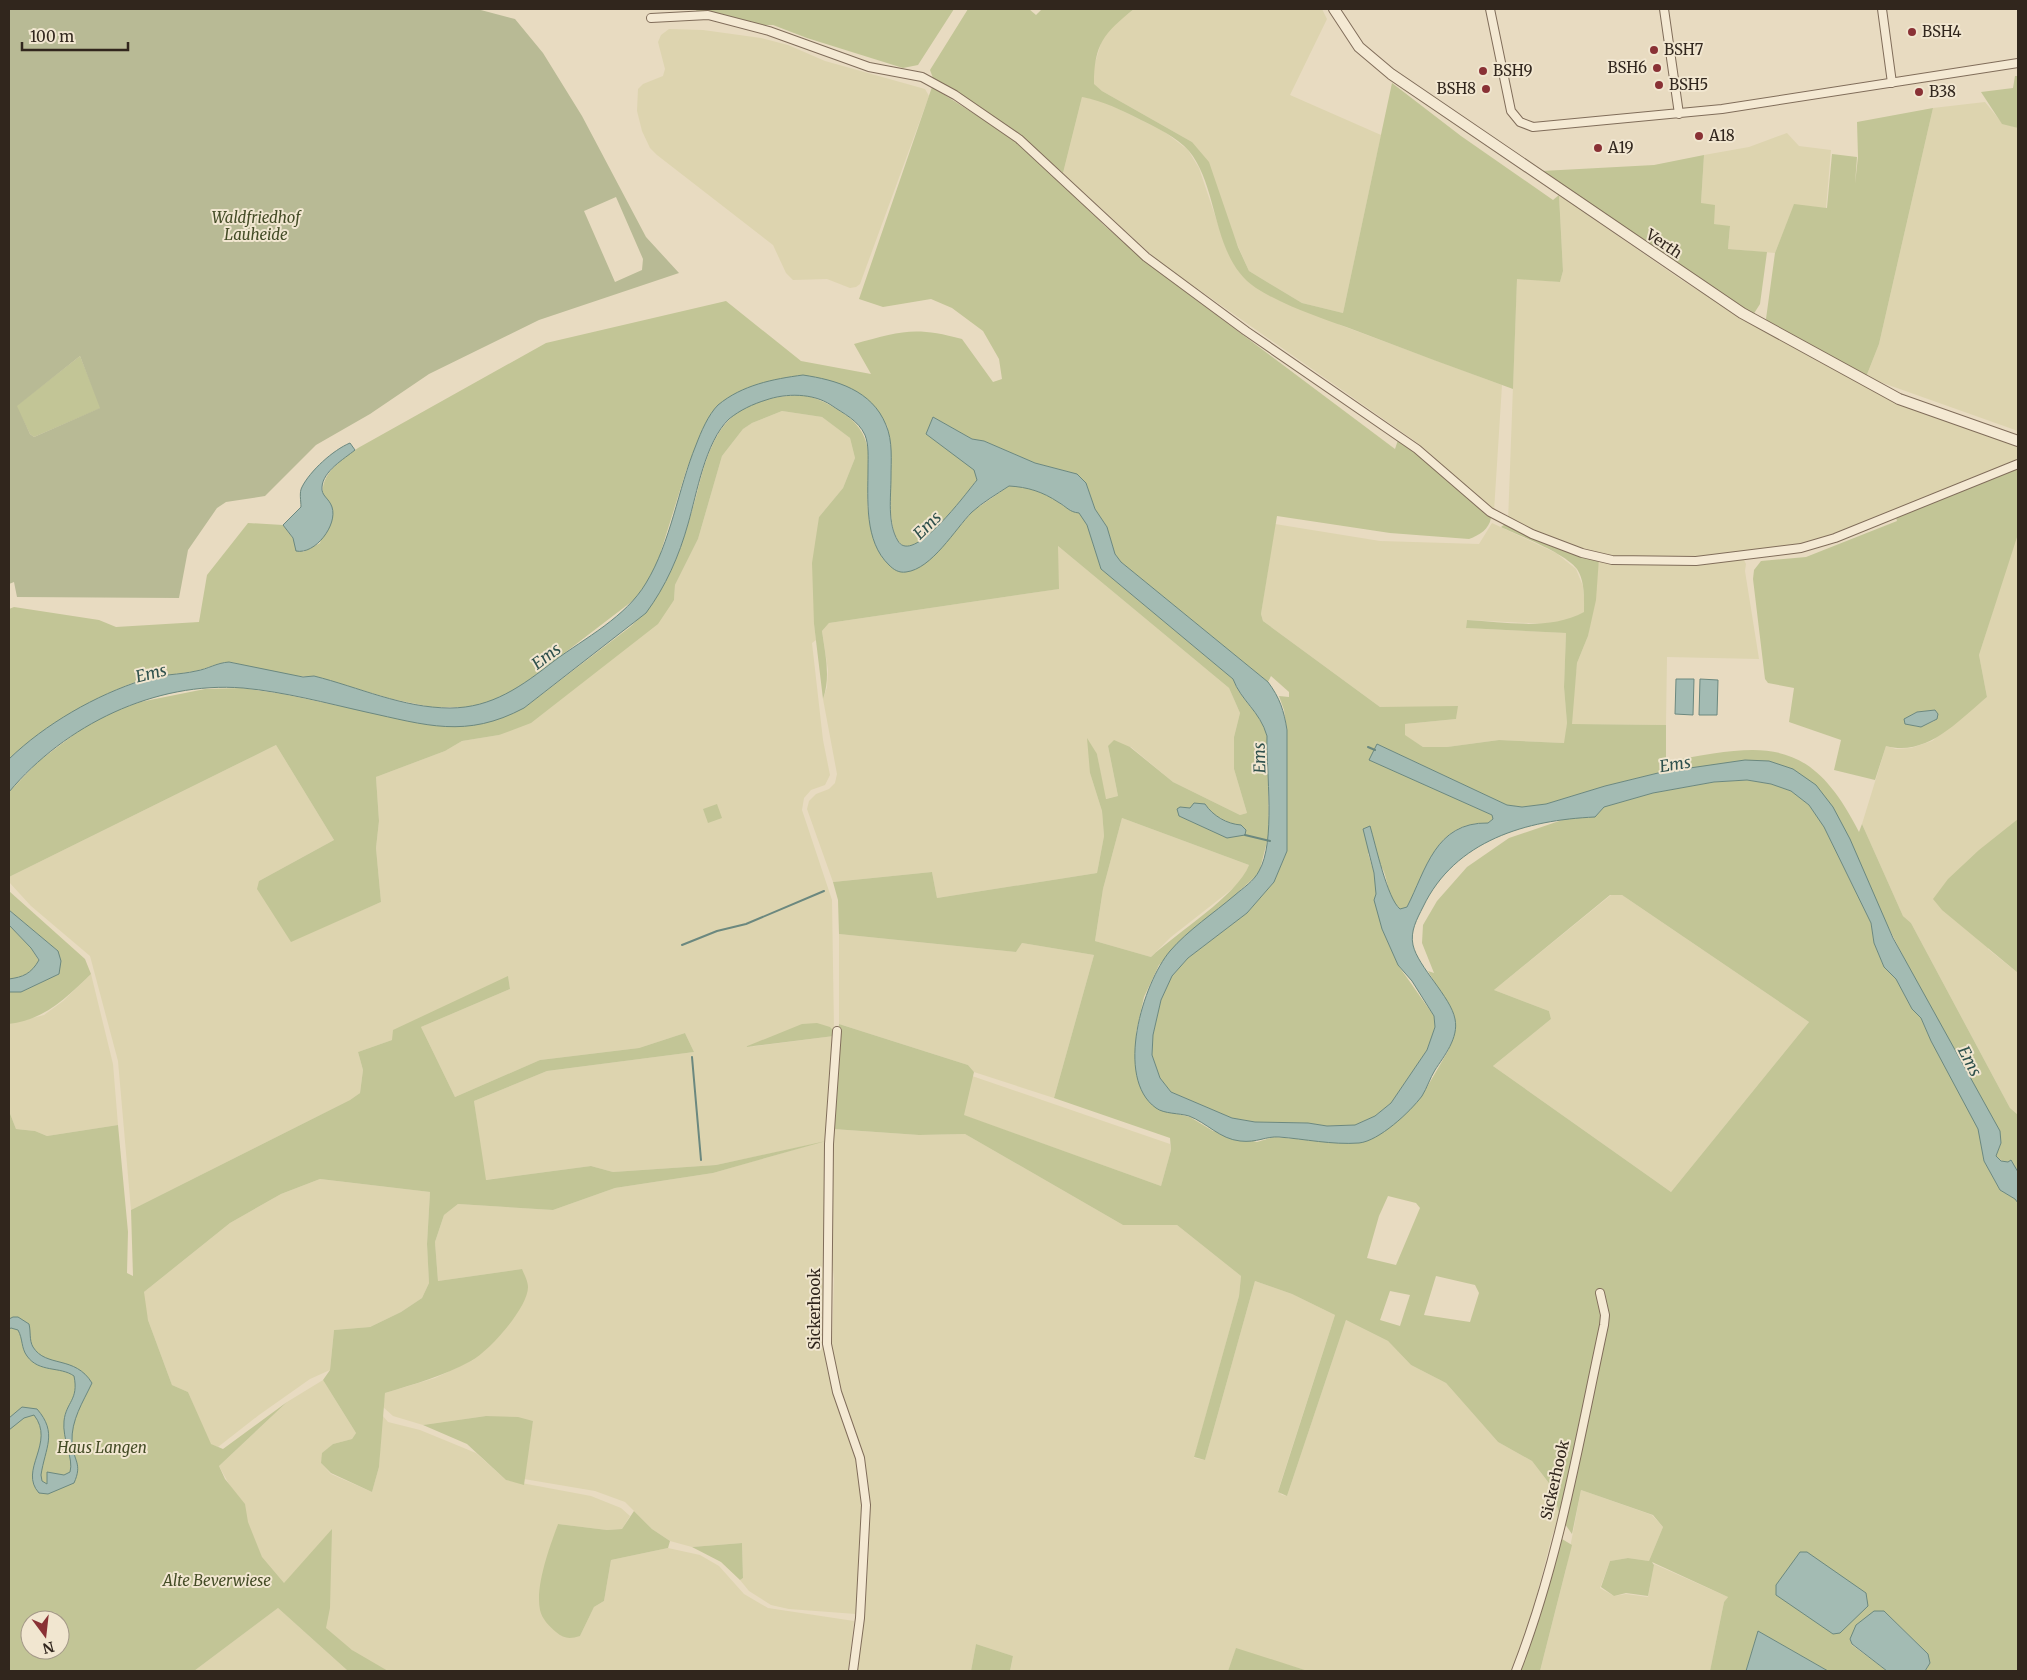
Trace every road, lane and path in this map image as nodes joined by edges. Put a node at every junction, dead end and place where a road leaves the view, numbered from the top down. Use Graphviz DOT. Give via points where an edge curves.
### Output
graph roads {
  1 [pos="1334,9"];
  2 [pos="1490,9"];
  3 [pos="1664,9"];
  4 [pos="1882,9"];
  5 [pos="651,18"];
  6 [pos="2018,63"];
  7 [pos="1892,83"];
  8 [pos="1679,114"];
  9 [pos="2018,440"];
  10 [pos="2018,464"];
  11 [pos="837,1030"];
  12 [pos="1600,1293"];
  13 [pos="853,1671"];
  14 [pos="1516,1671"];
  1 -- 9 [label="street, Verth" via="1359,46 1385,70 1742,313 1899,399"];
  2 -- 8 [label="street" via="1511,111 1520,122 1533,127"];
  3 -- 8 [label="street"];
  4 -- 7 [label="street"];
  5 -- 10 [label="street" via="708,15 769,31 869,67 922,77 955,95 1019,139 1146,256 1246,331 1418,449 1490,512 1544,539 1582,553 1612,560 1696,561 1801,548 1835,538"];
  6 -- 7 [label="street"];
  7 -- 8 [label="street"];
  11 -- 13 [label="street, Sickerhook" via="829,1144 828,1344 830,1368 860,1458 866,1504"];
  12 -- 14 [label="street, Sickerhook" via="1604,1325 1566,1500 1531,1631"];
}
